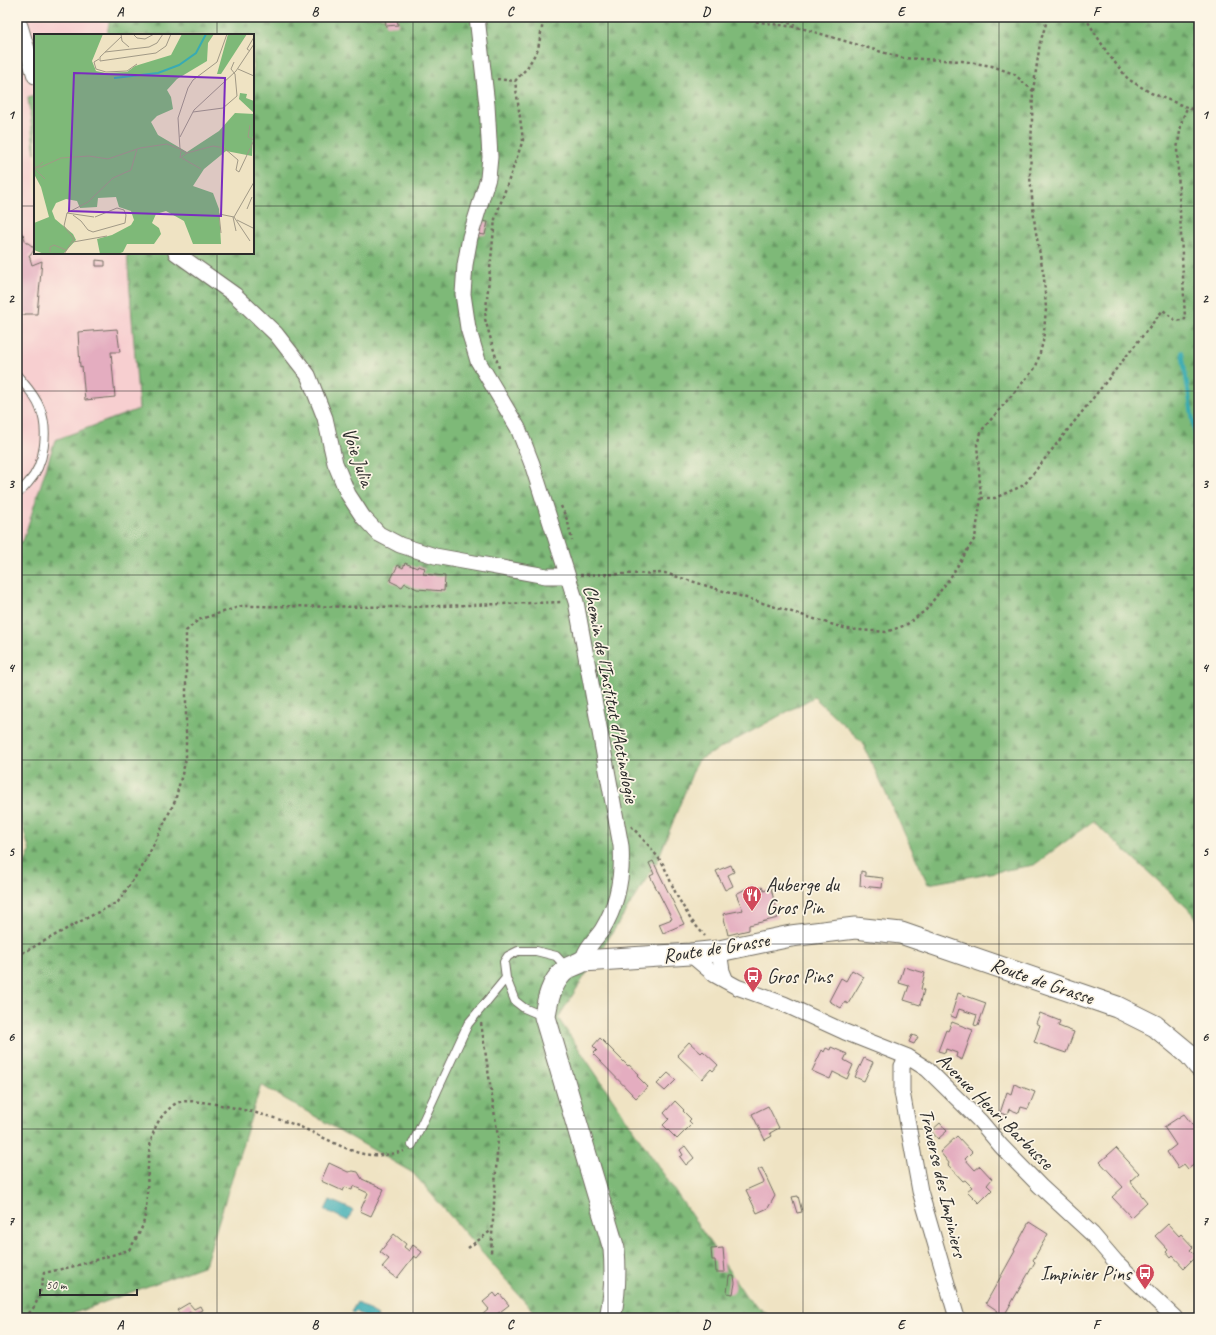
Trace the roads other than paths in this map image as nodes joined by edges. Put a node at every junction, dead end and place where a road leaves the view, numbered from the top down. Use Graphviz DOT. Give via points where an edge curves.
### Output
graph roads {
  1 [pos="477,17"];
  2 [pos="17,22"];
  3 [pos="34,73"];
  4 [pos="177,254"];
  5 [pos="17,375"];
  6 [pos="17,494"];
  7 [pos="575,573"];
  8 [pos="719,951"];
  9 [pos="690,954"];
  10 [pos="576,965"];
  11 [pos="506,978"];
  12 [pos="726,981"];
  13 [pos="545,1017"];
  14 [pos="908,1057"];
  15 [pos="1199,1066"];
  16 [pos="412,1145"];
  17 [pos="610,1318"];
  18 [pos="957,1318"];
  19 [pos="1175,1318"];
  1 -- 7 [label="street, Chemin de l'Institut d'Actinologie" via="490,157 488,178 470,237 465,265 463,294 468,328 478,361 518,428"];
  2 -- 3 [label="street"];
  4 -- 7 [label="street, Voie Julia" via="235,295 276,334 308,375 325,418 335,463 348,494 363,517 379,534 400,545 435,556 546,576"];
  5 -- 6 [label="lane" via="40,407 45,423 40,462 29,483"];
  7 -- 10 [label="street, Chemin de l'Institut d'Actinologie" via="576,602 621,846 622,864 613,909"];
  8 -- 9 [label="main road, Route de Grasse"];
  8 -- 12 [label="street"];
  8 -- 15 [label="main road, Route de Grasse" via="791,936 855,928 901,933 1117,1007 1155,1026 1190,1054"];
  9 -- 10 [label="main road, Route de Grasse" via="598,960"];
  9 -- 12 [label="street, Avenue Henri Barbusse"];
  10 -- 11 [label="lane" via="536,951 518,951 508,956 504,962"];
  10 -- 13 [label="main road" via="560,976 551,991"];
  11 -- 13 [label="lane" via="515,1001"];
  11 -- 16 [label="lane" via="468,1024"];
  12 -- 14 [label="street, Avenue Henri Barbusse"];
  13 -- 17 [label="main road" via="614,1249 616,1272"];
  14 -- 18 [label="street, Traverse des Impiniers" via="902,1066 902,1092 920,1191"];
  14 -- 19 [label="street, Avenue Henri Barbusse" via="940,1081 1040,1186 1092,1234 1116,1262"];
}
